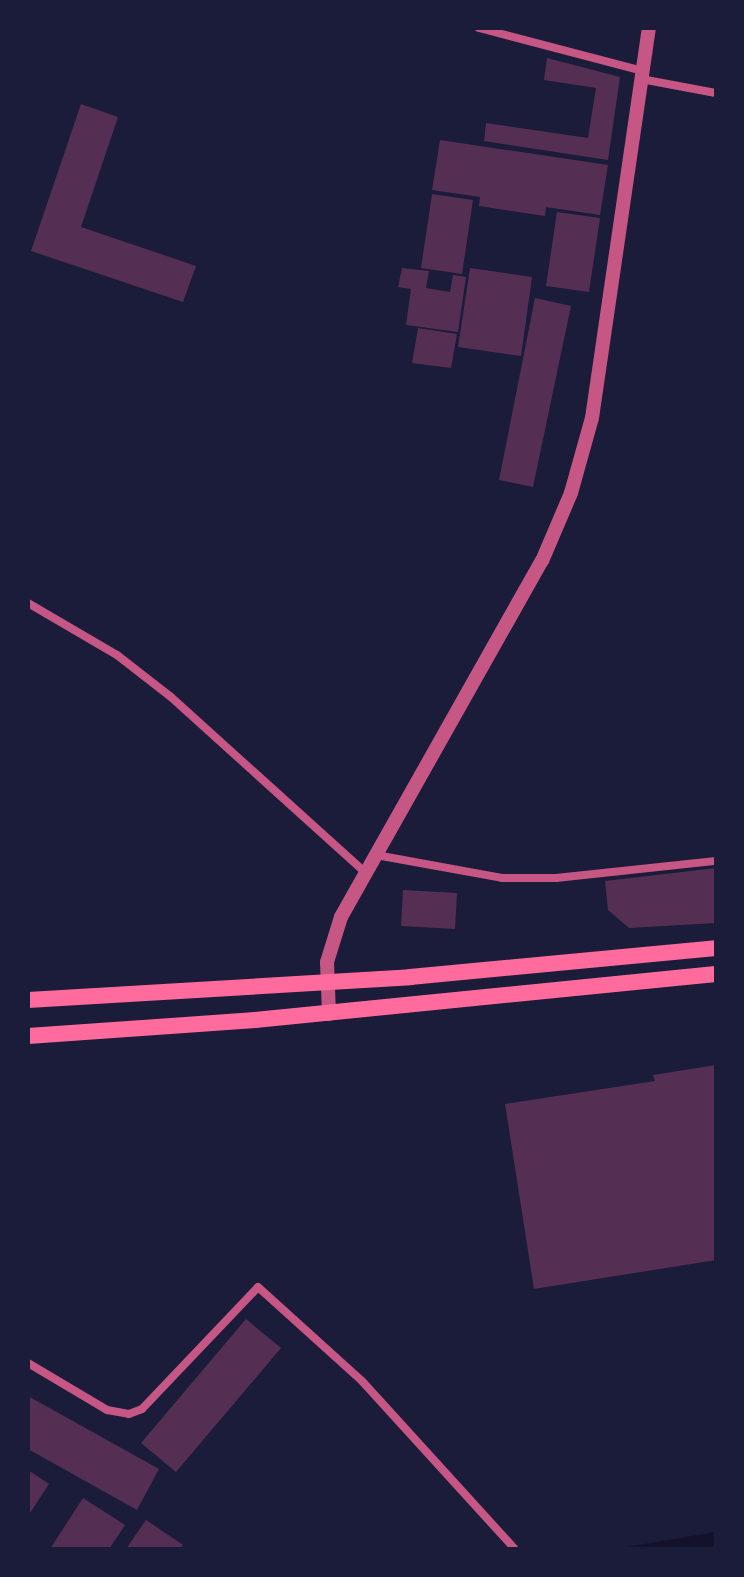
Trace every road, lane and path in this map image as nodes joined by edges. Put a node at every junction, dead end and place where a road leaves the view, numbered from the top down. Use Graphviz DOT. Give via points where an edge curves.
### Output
graph roads {
  1 [pos="479,28"];
  2 [pos="649,28"];
  3 [pos="642,75"];
  4 [pos="716,93"];
  5 [pos="28,603"];
  6 [pos="376,855"];
  7 [pos="716,861"];
  8 [pos="366,873"];
  9 [pos="716,948"];
  10 [pos="716,974"];
  11 [pos="325,983"];
  12 [pos="28,1000"];
  13 [pos="329,1014"];
  14 [pos="28,1036"];
  15 [pos="28,1363"];
  16 [pos="515,1549"];
  1 -- 3 [label="street"];
  2 -- 3 [label="street"];
  3 -- 4 [label="street"];
  3 -- 6 [label="street" via="592,418 571,493 542,561"];
  5 -- 8 [label="street" via="84,633 171,697"];
  6 -- 7 [label="street" via="502,878 556,878"];
  6 -- 8 [label="street"];
  8 -- 11 [label="street" via="332,937"];
  9 -- 11 [label="main road"];
  10 -- 13 [label="main road"];
  11 -- 12 [label="main road"];
  11 -- 13 [label="street"];
  13 -- 14 [label="main road"];
  15 -- 16 [label="street" via="107,1410 129,1414 142,1409 258,1287 362,1381"];
}
